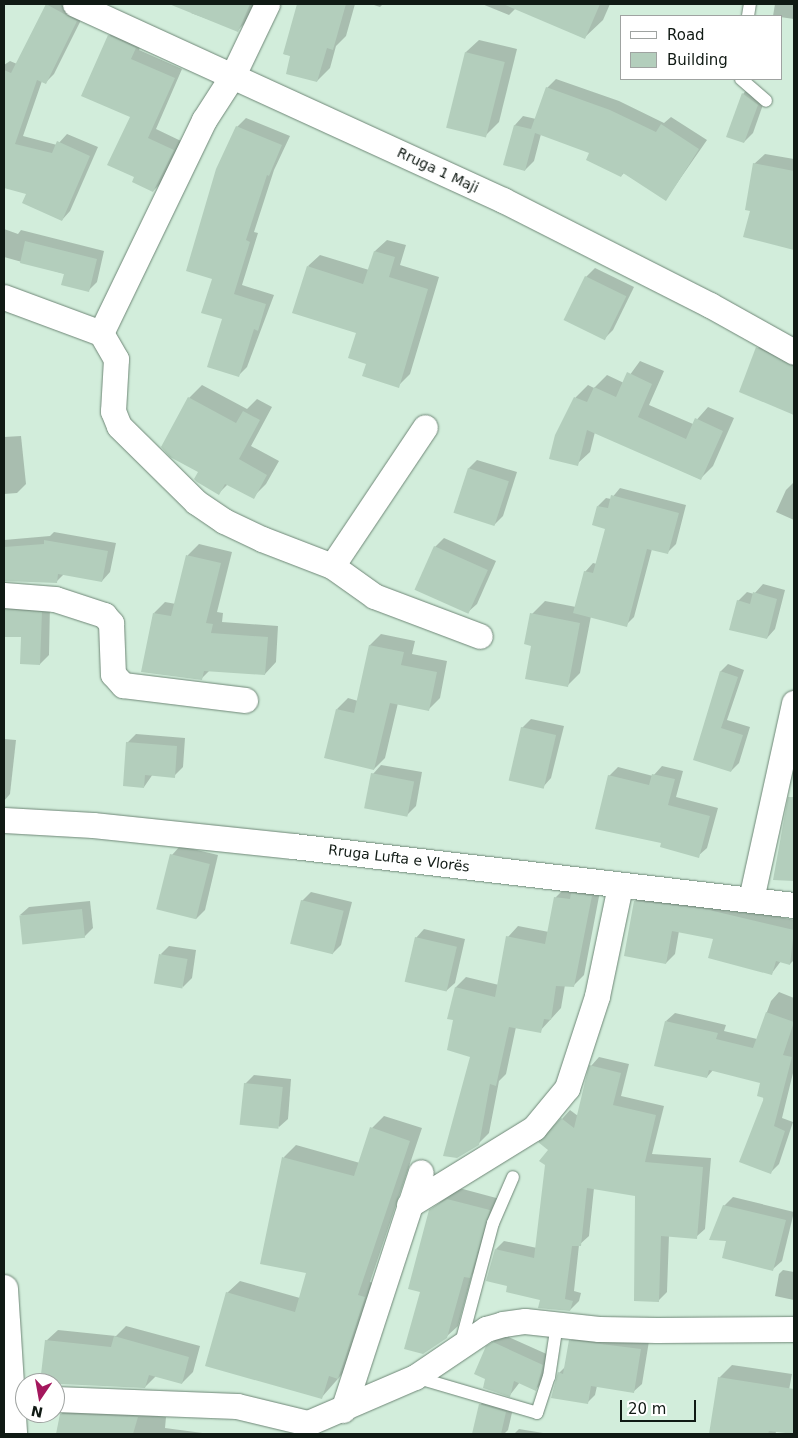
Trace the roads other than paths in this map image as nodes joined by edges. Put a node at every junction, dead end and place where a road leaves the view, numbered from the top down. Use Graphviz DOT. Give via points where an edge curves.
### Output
graph roads {
  1 [pos="75,4"];
  2 [pos="267,4"];
  3 [pos="233,75"];
  4 [pos="742,80"];
  5 [pos="766,101"];
  6 [pos="4,297"];
  7 [pos="101,334"];
  8 [pos="794,352"];
  9 [pos="425,427"];
  10 [pos="332,566"];
  11 [pos="4,595"];
  12 [pos="480,636"];
  13 [pos="245,700"];
  14 [pos="794,703"];
  15 [pos="4,820"];
  16 [pos="620,886"];
  17 [pos="750,899"];
  18 [pos="794,905"];
  19 [pos="421,1172"];
  20 [pos="513,1176"];
  21 [pos="409,1205"];
  22 [pos="4,1289"];
  23 [pos="557,1324"];
  24 [pos="794,1329"];
  25 [pos="460,1348"];
  26 [pos="415,1378"];
  27 [pos="13,1392"];
  28 [pos="65,1398"];
  29 [pos="343,1410"];
  30 [pos="13,1434"];
  1 -- 3 [label="street, Rruga 1 Maji"];
  2 -- 3 [label="street"];
  3 -- 7 [label="street" via="204,120"];
  3 -- 8 [label="street, Rruga 1 Maji" via="503,200 710,305"];
  4 -- 5 [label="lane"];
  6 -- 7 [label="street"];
  7 -- 10 [label="street" via="116,360 113,411 119,426 130,439 196,502 224,521 262,540"];
  9 -- 10 [label="street"];
  10 -- 12 [label="street" via="374,596"];
  11 -- 13 [label="street" via="55,599 104,615 111,623 113,674 123,685"];
  14 -- 17 [label="street"];
  15 -- 16 [label="street, Rruga Lufta e Vlorës" via="92,825 293,846"];
  16 -- 17 [label="street, Rruga Lufta e Vlorës"];
  16 -- 21 [label="street" via="597,996 567,1088 534,1128"];
  17 -- 18 [label="street, Rruga Lufta e Vlorës"];
  19 -- 21 [label="street"];
  20 -- 25 [label="lane" via="493,1223"];
  21 -- 29 [label="street"];
  22 -- 27 [label="street"];
  23 -- 24 [label="street" via="656,1330"];
  23 -- 25 [label="street" via="525,1321 503,1324 486,1329"];
  23 -- 26 [label="lane" via="549,1377 537,1413"];
  25 -- 26 [label="street"];
  26 -- 29 [label="street"];
  27 -- 30 [label="street"];
  28 -- 29 [label="street" via="237,1406 308,1423"];
}
